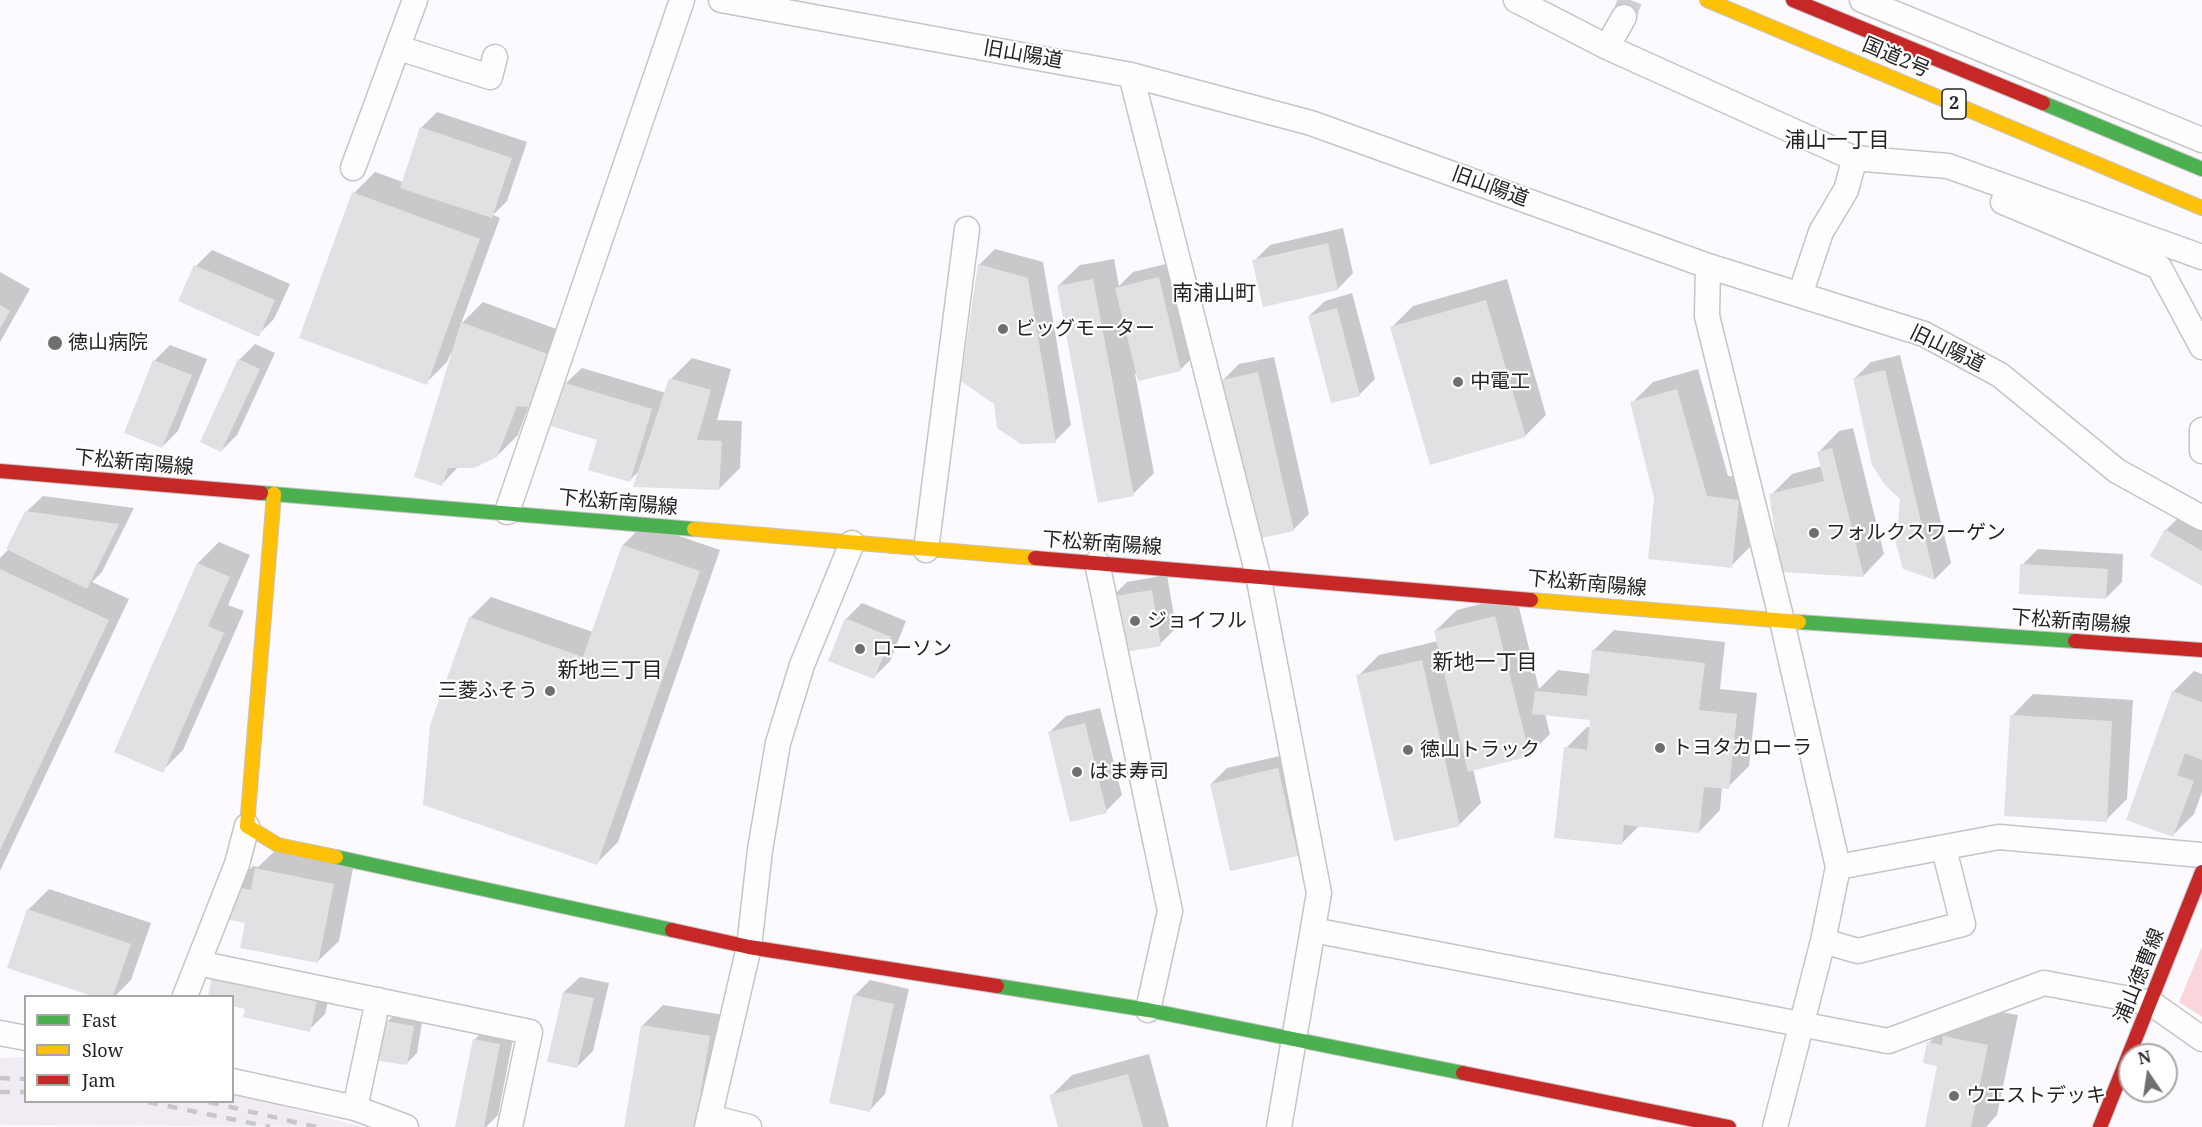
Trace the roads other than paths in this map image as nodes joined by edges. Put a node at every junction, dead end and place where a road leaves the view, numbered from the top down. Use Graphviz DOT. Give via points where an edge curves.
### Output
graph roads {
  1 [pos="415,0"];
  2 [pos="682,0"];
  3 [pos="721,0"];
  4 [pos="1516,0"];
  5 [pos="1707,0"];
  6 [pos="1793,0"];
  7 [pos="1862,0"];
  8 [pos="1624,17"];
  9 [pos="1607,47"];
  10 [pos="399,48"];
  11 [pos="495,57"];
  12 [pos="1131,75"];
  13 [pos="2202,140"];
  14 [pos="1855,158"];
  15 [pos="1948,166"];
  16 [pos="353,168"];
  17 [pos="2202,169"];
  18 [pos="2202,208"];
  19 [pos="967,229"];
  20 [pos="2202,257"];
  21 [pos="1708,266"];
  22 [pos="1800,295"];
  23 [pos="2202,347"];
  24 [pos="2202,430"];
  25 [pos="2202,451"];
  26 [pos="0,471"];
  27 [pos="274,494"];
  28 [pos="507,512"];
  29 [pos="2202,518"];
  30 [pos="852,543"];
  31 [pos="926,550"];
  32 [pos="1097,563"];
  33 [pos="1258,575"];
  34 [pos="1782,621"];
  35 [pos="2202,650"];
  36 [pos="247,826"];
  37 [pos="1944,849"];
  38 [pos="2202,855"];
  39 [pos="1838,867"];
  40 [pos="2202,872"];
  41 [pos="1313,930"];
  42 [pos="1823,941"];
  43 [pos="749,946"];
  44 [pos="198,963"];
  45 [pos="185,995"];
  46 [pos="378,1000"];
  47 [pos="2151,1004"];
  48 [pos="1148,1010"];
  49 [pos="1801,1023"];
  50 [pos="0,1033"];
  51 [pos="24,1038"];
  52 [pos="2202,1039"];
  53 [pos="1294,1040"];
  54 [pos="234,1081"];
  55 [pos="355,1108"];
  56 [pos="708,1122"];
  57 [pos="406,1127"];
  58 [pos="510,1127"];
  59 [pos="749,1127"];
  60 [pos="1279,1127"];
  61 [pos="1729,1127"];
  62 [pos="1775,1127"];
  63 [pos="2100,1127"];
  1 -- 10 [label="street"];
  2 -- 28 [label="street"];
  3 -- 12 [label="street, 旧山陽道"];
  4 -- 9 [label="street"];
  5 -- 18 [label="main road, 国道2号 / 2"];
  6 -- 17 [label="main road, 国道2号 / 2"];
  7 -- 13 [label="street"];
  8 -- 9 [label="street"];
  9 -- 14 [label="street"];
  10 -- 11 [label="street" via="490,77"];
  10 -- 16 [label="street"];
  12 -- 21 [label="street, 旧山陽道" via="1311,123"];
  12 -- 33 [label="street"];
  14 -- 15 [label="street"];
  14 -- 22 [label="street" via="1846,190 1821,232"];
  15 -- 20 [label="street"];
  15 -- 23 [label="street" via="1949,180 2159,267"];
  19 -- 31 [label="street"];
  21 -- 22 [label="street, 旧山陽道"];
  21 -- 34 [label="street" via="1707,316"];
  22 -- 29 [label="street, 旧山陽道" via="1924,334 2000,375 2117,471"];
  24 -- 25 [label="street"];
  26 -- 27 [label="main road, 下松新南陽線"];
  27 -- 28 [label="main road, 下松新南陽線"];
  27 -- 36 [label="main road"];
  28 -- 30 [label="main road, 下松新南陽線"];
  30 -- 31 [label="main road, 下松新南陽線"];
  30 -- 43 [label="street" via="802,665 778,743"];
  31 -- 32 [label="main road, 下松新南陽線"];
  32 -- 33 [label="main road, 下松新南陽線"];
  32 -- 48 [label="street" via="1170,910"];
  33 -- 34 [label="main road, 下松新南陽線"];
  33 -- 41 [label="street" via="1319,893"];
  34 -- 35 [label="main road, 下松新南陽線"];
  34 -- 39 [label="street"];
  36 -- 43 [label="main road" via="278,845"];
  36 -- 44 [label="street" via="237,864"];
  37 -- 38 [label="street" via="1999,837"];
  37 -- 39 [label="street"];
  37 -- 42 [label="street" via="1962,924 1858,951"];
  39 -- 42 [label="street"];
  40 -- 47 [label="main road, 浦山徳曹線"];
  41 -- 49 [label="street"];
  41 -- 53 [label="street"];
  42 -- 49 [label="street"];
  43 -- 48 [label="main road"];
  43 -- 56 [label="street"];
  44 -- 45 [label="street"];
  44 -- 46 [label="street"];
  46 -- 55 [label="street"];
  46 -- 58 [label="street" via="530,1032"];
  47 -- 49 [label="street" via="2044,983 1888,1041"];
  47 -- 52 [label="street"];
  47 -- 63 [label="main road, 浦山徳曹線"];
  48 -- 53 [label="main road"];
  49 -- 62 [label="street"];
  50 -- 51 [label="street"];
  53 -- 60 [label="street"];
  53 -- 61 [label="main road"];
  54 -- 55 [label="street"];
  55 -- 57 [label="street"];
  56 -- 59 [label="street"];
}
